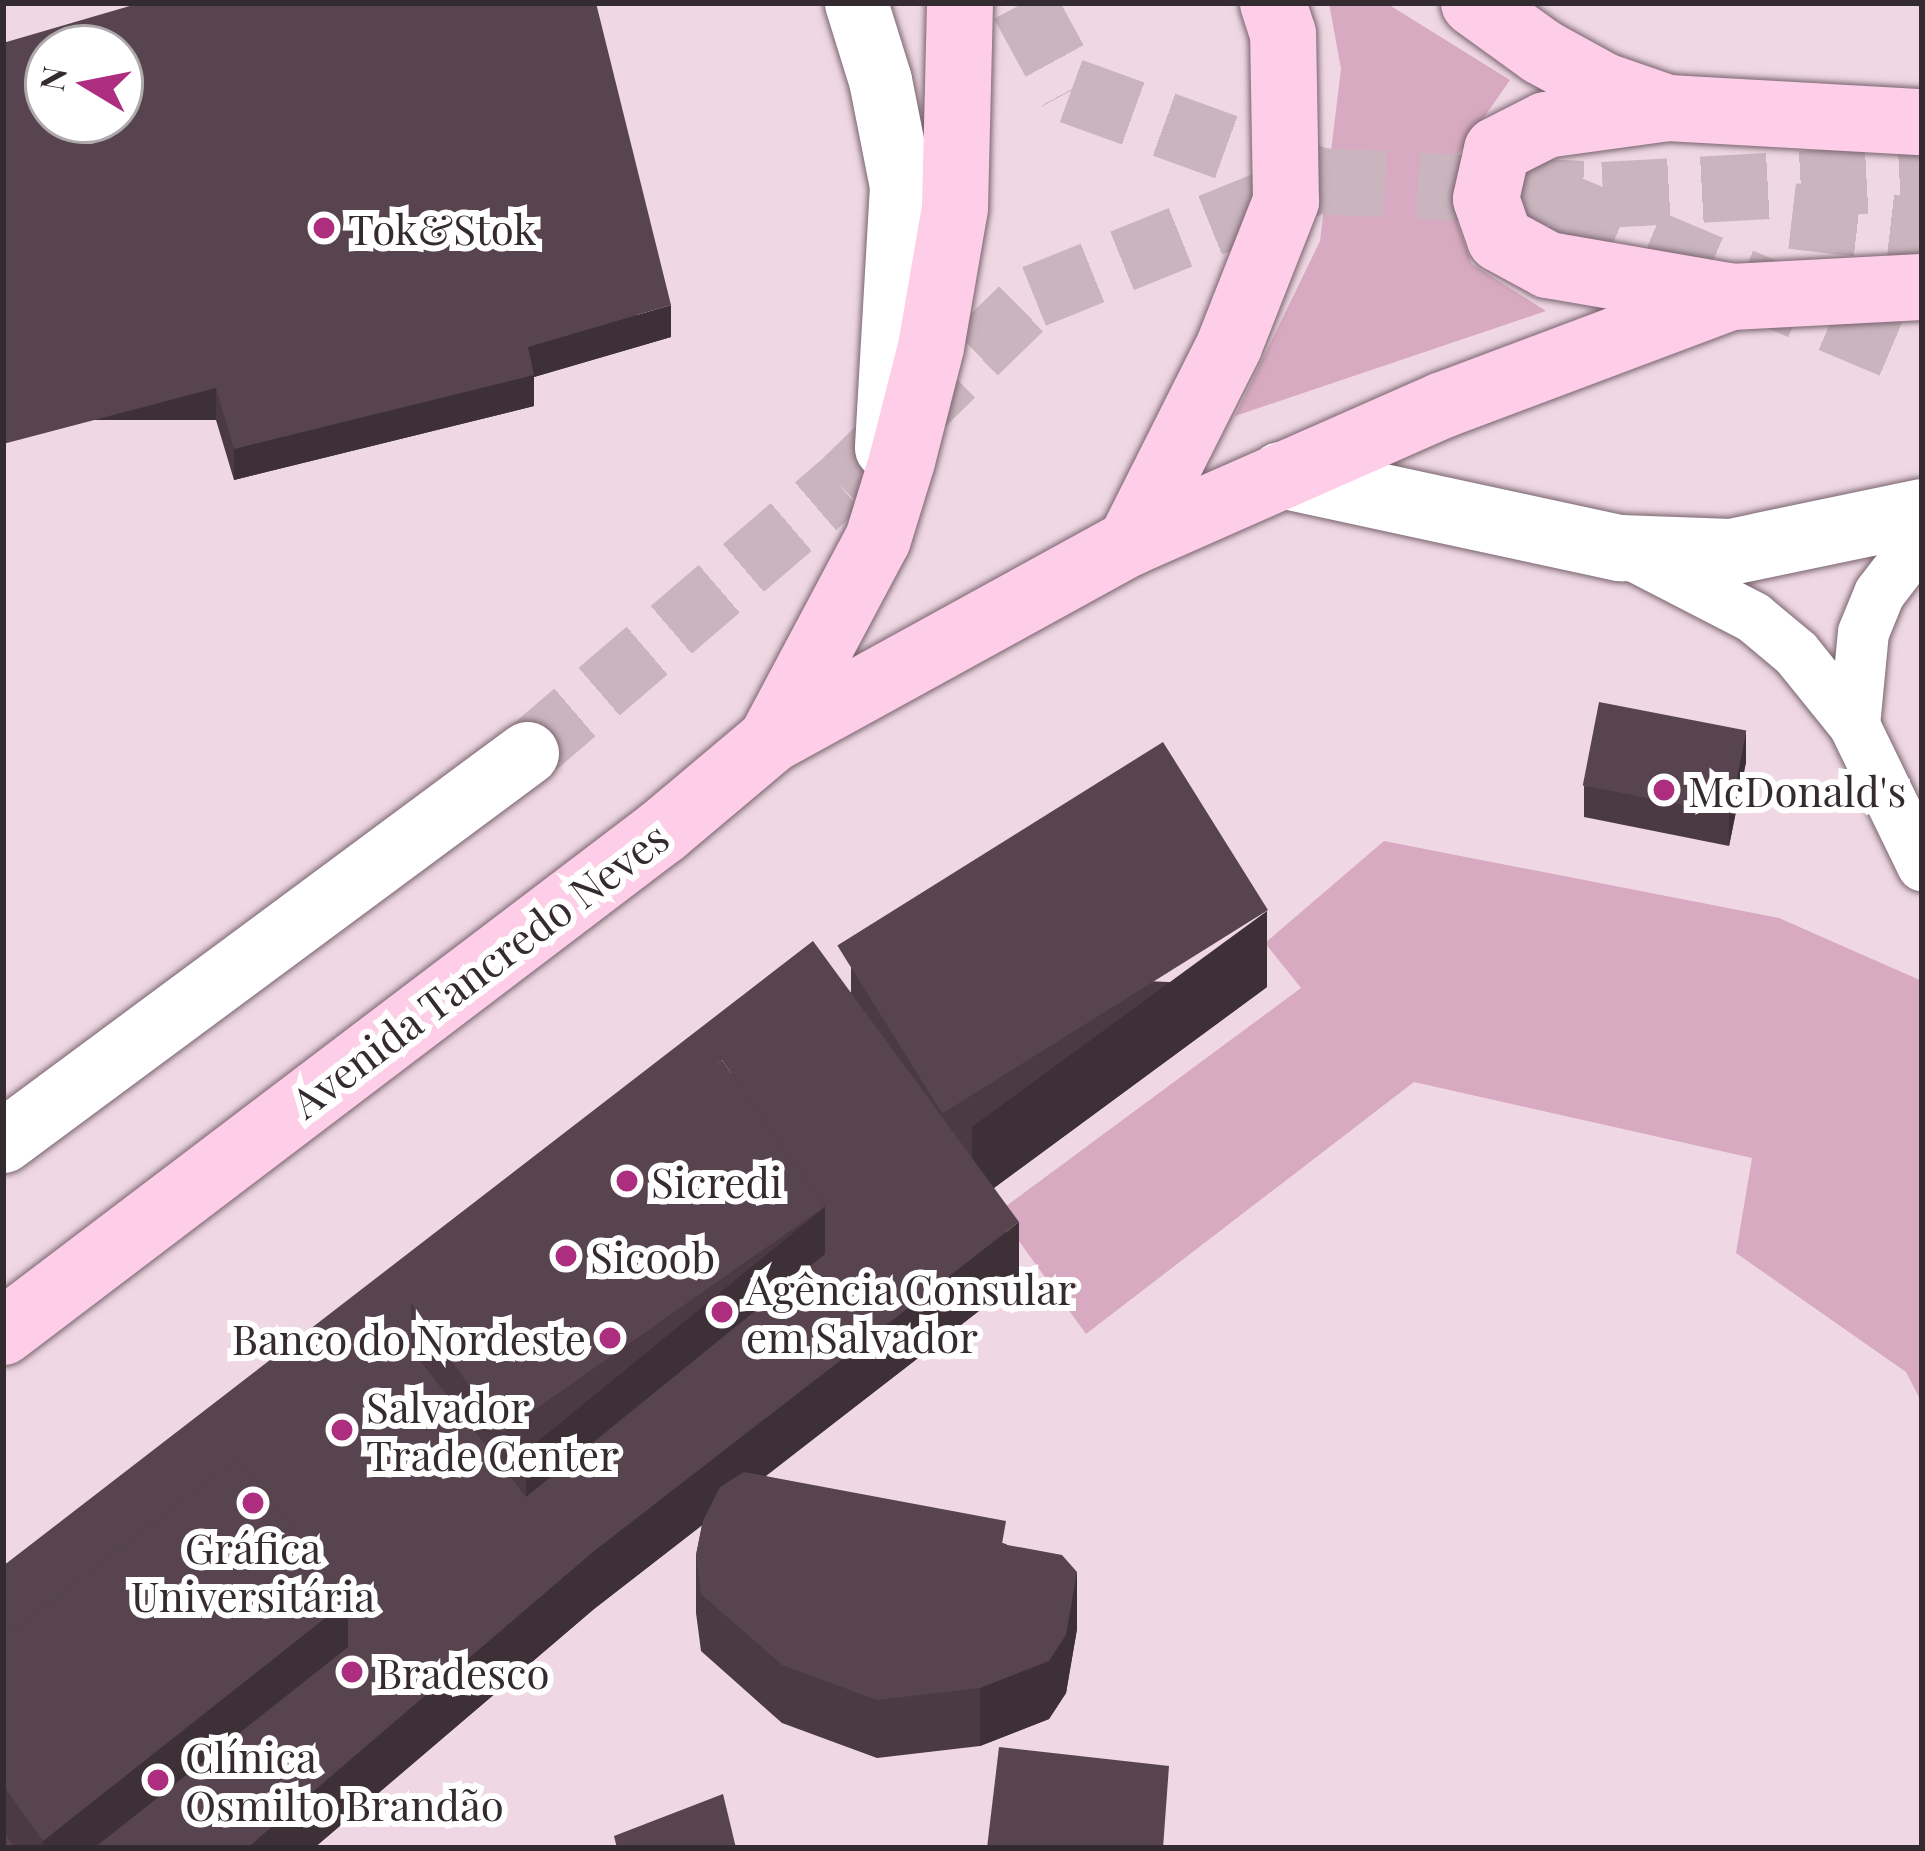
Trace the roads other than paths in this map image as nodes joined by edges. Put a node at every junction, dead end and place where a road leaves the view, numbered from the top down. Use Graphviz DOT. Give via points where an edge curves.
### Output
graph roads {
  1 [pos="856,3"];
  2 [pos="960,3"];
  3 [pos="1273,3"];
  4 [pos="1474,3"];
  5 [pos="1668,108"];
  6 [pos="1922,122"];
  7 [pos="1922,287"];
  8 [pos="1731,297"];
  9 [pos="1281,475"];
  10 [pos="1922,512"];
  11 [pos="1922,537"];
  12 [pos="878,539"];
  13 [pos="1130,543"];
  14 [pos="1620,548"];
  15 [pos="1854,724"];
  16 [pos="771,740"];
  17 [pos="527,753"];
  18 [pos="1922,865"];
  19 [pos="3,1141"];
  20 [pos="3,1333"];
  1 -- 12 [label="street, Avenida Tancredo Neves" via="901,186"];
  2 -- 12 [label="main road, Avenida Tancredo Neves" via="955,208 931,347"];
  3 -- 13 [label="main road" via="1283,34 1286,201 1229,346"];
  4 -- 5 [label="main road" via="1583,75"];
  5 -- 6 [label="main road"];
  5 -- 8 [label="main road" via="1546,125 1497,150 1486,199 1500,239 1547,265"];
  7 -- 8 [label="main road"];
  8 -- 9 [label="main road"];
  9 -- 13 [label="main road"];
  9 -- 14 [label="main road"];
  10 -- 14 [label="main road" via="1731,552"];
  11 -- 15 [label="street" via="1879,593 1863,632"];
  12 -- 16 [label="main road, Avenida Tancredo Neves"];
  13 -- 16 [label="main road"];
  14 -- 15 [label="street" via="1753,616 1796,653"];
  15 -- 18 [label="street"];
  16 -- 20 [label="main road, Avenida Tancredo Neves" via="663,831"];
  17 -- 19 [label="street"];
}
